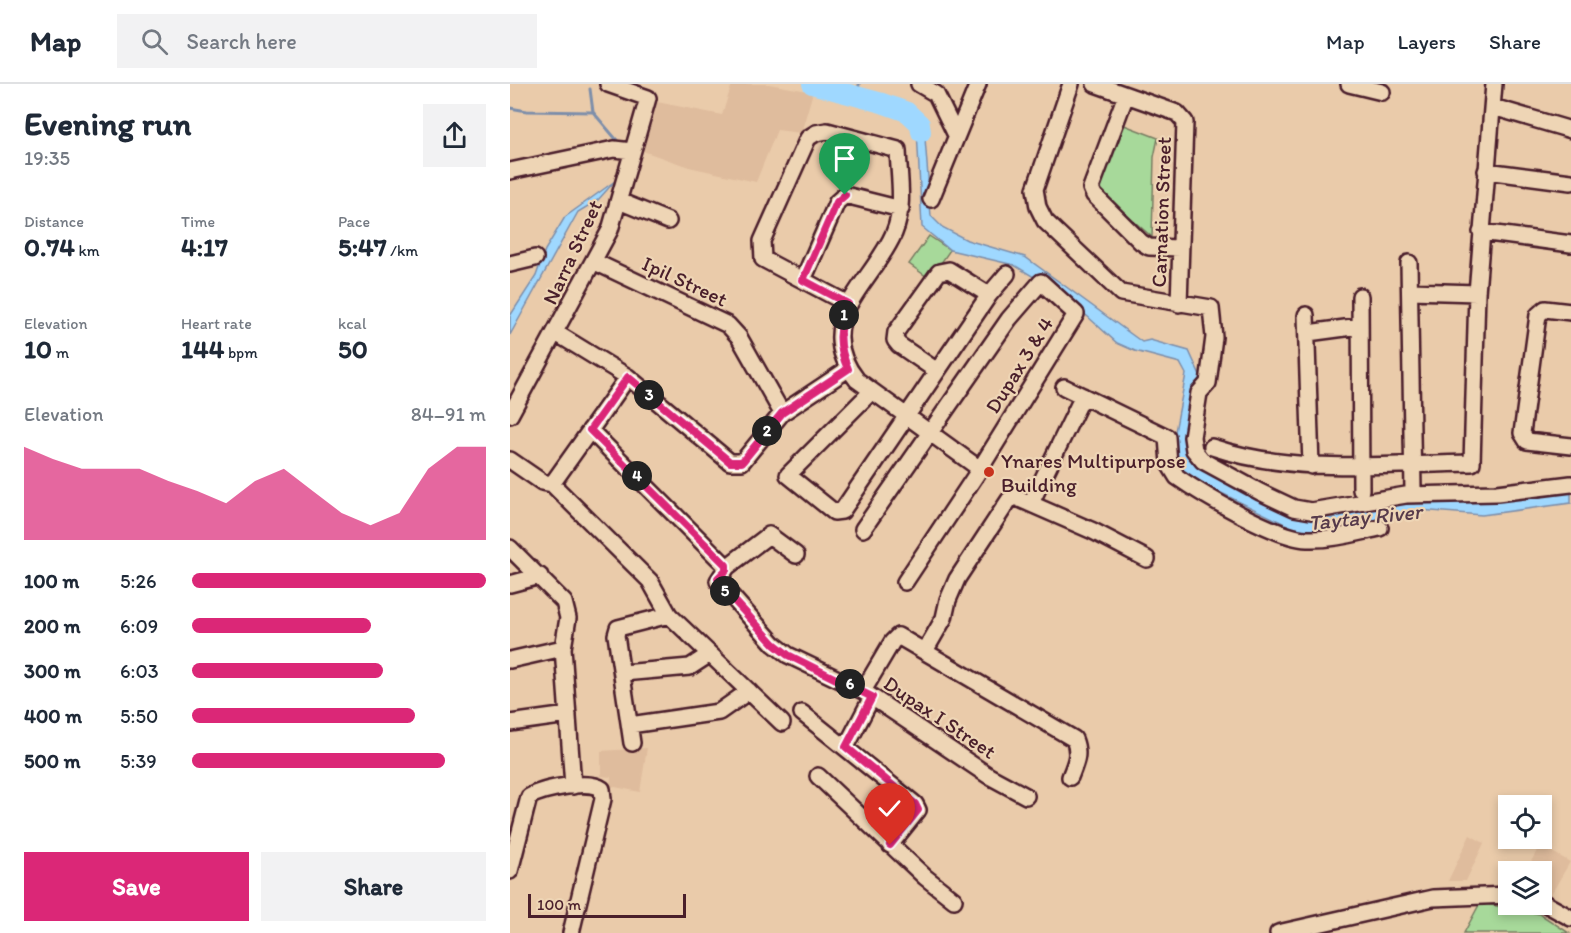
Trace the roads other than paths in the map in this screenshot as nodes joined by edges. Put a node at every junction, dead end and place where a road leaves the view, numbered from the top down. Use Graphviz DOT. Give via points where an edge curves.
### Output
graph roads {
  1 [pos="608,84"];
  2 [pos="919,84"];
  3 [pos="978,84"];
  4 [pos="1071,84"];
  5 [pos="1095,84"];
  6 [pos="1349,84"];
  7 [pos="1494,84"];
  8 [pos="1382,92"];
  9 [pos="1126,95"];
  10 [pos="1493,106"];
  11 [pos="1571,130"];
  12 [pos="956,135"];
  13 [pos="623,149"];
  14 [pos="510,171"];
  15 [pos="1486,171"];
  16 [pos="1571,182"];
  17 [pos="931,199"];
  18 [pos="620,201"];
  19 [pos="901,209"];
  20 [pos="668,221"];
  21 [pos="1480,232"];
  22 [pos="1571,244"];
  23 [pos="1180,248"];
  24 [pos="535,258"];
  25 [pos="595,262"];
  26 [pos="1409,263"];
  27 [pos="510,264"];
  28 [pos="1007,274"];
  29 [pos="803,280"];
  30 [pos="1410,291"];
  31 [pos="1477,293"];
  32 [pos="989,295"];
  33 [pos="1360,296"];
  34 [pos="848,304"];
  35 [pos="1179,304"];
  36 [pos="1571,312"];
  37 [pos="1306,315"];
  38 [pos="1360,326"];
  39 [pos="556,333"];
  40 [pos="1308,333"];
  41 [pos="848,369"];
  42 [pos="937,371"];
  43 [pos="628,377"];
  44 [pos="1064,387"];
  45 [pos="872,391"];
  46 [pos="1083,396"];
  47 [pos="782,413"];
  48 [pos="510,415"];
  49 [pos="908,416"];
  50 [pos="590,430"];
  51 [pos="930,432"];
  52 [pos="1571,446"];
  53 [pos="1212,447"];
  54 [pos="510,460"];
  55 [pos="1362,464"];
  56 [pos="1413,464"];
  57 [pos="1311,466"];
  58 [pos="980,469"];
  59 [pos="1571,483"];
  60 [pos="552,484"];
  61 [pos="1361,490"];
  62 [pos="1413,490"];
  63 [pos="1031,503"];
  64 [pos="1380,528"];
  65 [pos="863,529"];
  66 [pos="510,548"];
  67 [pos="796,555"];
  68 [pos="1148,559"];
  69 [pos="727,567"];
  70 [pos="540,576"];
  71 [pos="905,582"];
  72 [pos="510,584"];
  73 [pos="669,615"];
  74 [pos="563,648"];
  75 [pos="926,651"];
  76 [pos="710,654"];
  77 [pos="510,660"];
  78 [pos="623,674"];
  79 [pos="749,691"];
  80 [pos="868,694"];
  81 [pos="802,713"];
  82 [pos="568,715"];
  83 [pos="510,723"];
  84 [pos="782,723"];
  85 [pos="630,725"];
  86 [pos="632,743"];
  87 [pos="846,747"];
  88 [pos="818,776"];
  89 [pos="1070,777"];
  90 [pos="573,786"];
  91 [pos="1026,796"];
  92 [pos="890,845"];
  93 [pos="510,871"];
  94 [pos="1498,895"];
  95 [pos="954,900"];
  96 [pos="1552,908"];
  97 [pos="1571,918"];
  98 [pos="571,933"];
  99 [pos="1278,933"];
  1 -- 13 [label="street, Narra Street" via="648,98"];
  2 -- 12 [label="street" via="936,94"];
  3 -- 12 [label="street"];
  4 -- 35 [label="street" via="1035,189 1038,207 1045,221 1121,293"];
  5 -- 9 [label="street"];
  6 -- 8 [label="street"];
  7 -- 10 [label="street"];
  9 -- 23 [label="street, Carnation Street" via="1177,113 1185,122"];
  9 -- 23 [label="street" via="1091,188 1141,243"];
  10 -- 11 [label="street"];
  10 -- 15 [label="street"];
  12 -- 17 [label="street"];
  13 -- 14 [label="street"];
  13 -- 18 [label="street, Narra Street"];
  15 -- 16 [label="street"];
  15 -- 21 [label="street"];
  18 -- 20 [label="street"];
  18 -- 25 [label="street, Narra Street"];
  19 -- 29 [label="street" via="845,195 837,202"];
  19 -- 29 [label="street" via="898,150 827,131 808,138 761,250 763,259"];
  19 -- 34 [label="street" via="894,233"];
  21 -- 22 [label="street"];
  21 -- 31 [label="street"];
  23 -- 35 [label="street, Carnation Street"];
  24 -- 27 [label="street"];
  25 -- 39 [label="street, Narra Street"];
  25 -- 47 [label="street, Ipil Street" via="728,325 739,337"];
  26 -- 30 [label="street"];
  28 -- 32 [label="street"];
  29 -- 34 [label="street"];
  30 -- 31 [label="street"];
  30 -- 56 [label="street"];
  31 -- 56 [label="street" via="1472,463"];
  32 -- 42 [label="street"];
  32 -- 42 [label="street" via="949,270 939,272 896,332 899,345"];
  33 -- 38 [label="street"];
  34 -- 41 [label="street" via="839,342"];
  35 -- 59 [label="street" via="1211,308 1214,337 1208,382 1199,393 1192,436 1194,450 1203,461 1294,508 1311,511 1406,495 1497,493"];
  36 -- 52 [label="street" via="1545,309 1538,315 1522,433 1527,441"];
  37 -- 40 [label="street"];
  38 -- 40 [label="street"];
  38 -- 55 [label="street"];
  39 -- 43 [label="street"];
  39 -- 48 [label="street, Narra Street"];
  40 -- 57 [label="street"];
  41 -- 45 [label="street"];
  41 -- 47 [label="street"];
  42 -- 49 [label="street"];
  43 -- 47 [label="street" via="737,464"];
  43 -- 50 [label="street"];
  44 -- 46 [label="street"];
  45 -- 49 [label="street"];
  45 -- 49 [label="street" via="788,475 834,512 842,511"];
  46 -- 63 [label="street"];
  46 -- 64 [label="street" via="1167,437 1169,464 1176,477 1262,524 1304,539 1342,537"];
  49 -- 51 [label="street"];
  50 -- 60 [label="street"];
  50 -- 69 [label="street"];
  51 -- 58 [label="street"];
  51 -- 58 [label="street, Dupax 3 & 4" via="1009,319 1041,282 1076,314"];
  51 -- 65 [label="street, Dupax 3 & 4"];
  53 -- 57 [label="street" via="1262,460"];
  54 -- 60 [label="street" via="542,482"];
  55 -- 56 [label="street"];
  55 -- 57 [label="street"];
  55 -- 61 [label="street"];
  56 -- 62 [label="street"];
  58 -- 71 [label="street, Dupax 3 & 4"];
  60 -- 73 [label="street" via="650,581"];
  63 -- 68 [label="street"];
  63 -- 75 [label="street" via="1015,496 1009,500 957,579 944,618"];
  66 -- 70 [label="street"];
  67 -- 69 [label="street" via="768,535"];
  69 -- 80 [label="street, Dupax I Street" via="718,578 720,585 774,644 788,655"];
  70 -- 72 [label="street"];
  70 -- 74 [label="street" via="564,602 568,618"];
  73 -- 76 [label="street"];
  73 -- 78 [label="street" via="618,628"];
  74 -- 77 [label="street"];
  74 -- 82 [label="street"];
  75 -- 80 [label="street" via="898,636 891,642"];
  75 -- 89 [label="street" via="1074,738 1077,760"];
  76 -- 78 [label="street" via="690,667"];
  76 -- 79 [label="street"];
  78 -- 85 [label="street"];
  79 -- 84 [label="street"];
  79 -- 85 [label="street" via="719,712"];
  80 -- 87 [label="street"];
  80 -- 91 [label="street, Dupax I Street" via="989,776"];
  81 -- 87 [label="street"];
  82 -- 83 [label="street"];
  82 -- 90 [label="street"];
  85 -- 86 [label="street"];
  87 -- 92 [label="street" via="918,810"];
  88 -- 92 [label="street"];
  90 -- 93 [label="street" via="529,797"];
  90 -- 98 [label="street" via="598,786 604,793"];
  92 -- 95 [label="street"];
  94 -- 99 [label="street" via="1433,898"];
  96 -- 97 [label="street"];
}
